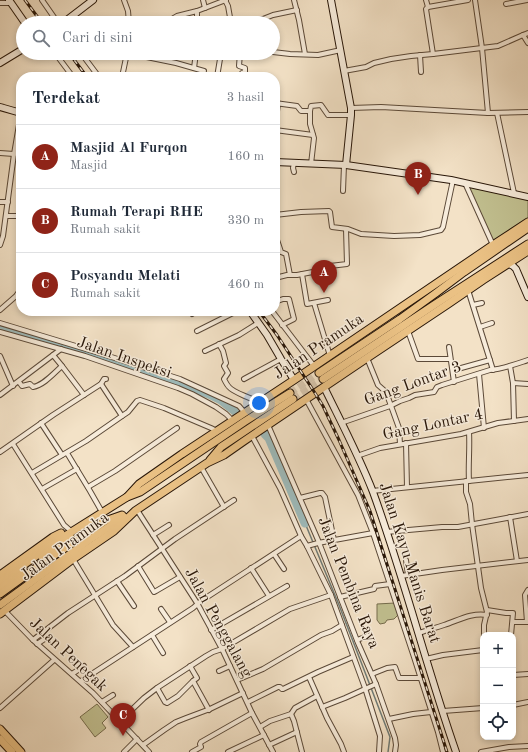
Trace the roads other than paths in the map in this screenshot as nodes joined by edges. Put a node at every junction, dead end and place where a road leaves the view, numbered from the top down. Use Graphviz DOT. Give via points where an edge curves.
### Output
graph roads {
  1 [pos="42,0"];
  2 [pos="93,0"];
  3 [pos="124,0"];
  4 [pos="203,0"];
  5 [pos="226,0"];
  6 [pos="294,0"];
  7 [pos="331,0"];
  8 [pos="426,0"];
  9 [pos="468,0"];
  10 [pos="475,0"];
  11 [pos="527,0"];
  12 [pos="10,1"];
  13 [pos="0,2"];
  14 [pos="506,4"];
  15 [pos="428,7"];
  16 [pos="205,8"];
  17 [pos="296,10"];
  18 [pos="197,11"];
  19 [pos="20,16"];
  20 [pos="53,16"];
  21 [pos="72,16"];
  22 [pos="128,16"];
  23 [pos="177,16"];
  24 [pos="197,16"];
  25 [pos="229,16"];
  26 [pos="270,16"];
  27 [pos="528,34"];
  28 [pos="523,35"];
  29 [pos="528,43"];
  30 [pos="482,48"];
  31 [pos="341,50"];
  32 [pos="16,53"];
  33 [pos="280,53"];
  34 [pos="305,54"];
  35 [pos="433,54"];
  36 [pos="420,55"];
  37 [pos="60,60"];
  38 [pos="86,60"];
  39 [pos="126,60"];
  40 [pos="161,60"];
  41 [pos="195,60"];
  42 [pos="220,60"];
  43 [pos="239,60"];
  44 [pos="0,63"];
  45 [pos="194,68"];
  46 [pos="204,71"];
  47 [pos="344,71"];
  48 [pos="69,72"];
  49 [pos="95,72"];
  50 [pos="123,72"];
  51 [pos="218,72"];
  52 [pos="245,72"];
  53 [pos="421,72"];
  54 [pos="280,104"];
  55 [pos="0,107"];
  56 [pos="310,111"];
  57 [pos="351,111"];
  58 [pos="16,112"];
  59 [pos="528,112"];
  60 [pos="488,113"];
  61 [pos="497,113"];
  62 [pos="280,130"];
  63 [pos="313,135"];
  64 [pos="16,142"];
  65 [pos="0,153"];
  66 [pos="14,154"];
  67 [pos="280,162"];
  68 [pos="294,163"];
  69 [pos="311,164"];
  70 [pos="345,165"];
  71 [pos="294,172"];
  72 [pos="453,180"];
  73 [pos="465,183"];
  74 [pos="343,191"];
  75 [pos="514,193"];
  76 [pos="528,196"];
  77 [pos="0,202"];
  78 [pos="8,202"];
  79 [pos="280,214"];
  80 [pos="6,216"];
  81 [pos="16,216"];
  82 [pos="528,222"];
  83 [pos="528,228"];
  84 [pos="346,229"];
  85 [pos="493,244"];
  86 [pos="528,244"];
  87 [pos="0,245"];
  88 [pos="280,249"];
  89 [pos="528,251"];
  90 [pos="509,264"];
  91 [pos="302,274"];
  92 [pos="290,275"];
  93 [pos="280,277"];
  94 [pos="468,290"];
  95 [pos="16,296"];
  96 [pos="528,297"];
  97 [pos="280,300"];
  98 [pos="328,300"];
  99 [pos="408,302"];
  100 [pos="314,303"];
  101 [pos="482,303"];
  102 [pos="473,305"];
  103 [pos="0,310"];
  104 [pos="227,316"];
  105 [pos="253,316"];
  106 [pos="276,316"];
  107 [pos="400,319"];
  108 [pos="0,322"];
  109 [pos="258,324"];
  110 [pos="419,324"];
  111 [pos="492,324"];
  112 [pos="282,325"];
  113 [pos="400,327"];
  114 [pos="480,327"];
  115 [pos="198,330"];
  116 [pos="408,331"];
  117 [pos="0,332"];
  118 [pos="219,344"];
  119 [pos="449,347"];
  120 [pos="61,349"];
  121 [pos="205,351"];
  122 [pos="52,355"];
  123 [pos="0,356"];
  124 [pos="330,356"];
  125 [pos="367,358"];
  126 [pos="281,359"];
  127 [pos="450,359"];
  128 [pos="490,360"];
  129 [pos="528,360"];
  130 [pos="62,366"];
  131 [pos="314,366"];
  132 [pos="510,366"];
  133 [pos="454,370"];
  134 [pos="493,370"];
  135 [pos="479,374"];
  136 [pos="106,379"];
  137 [pos="244,379"];
  138 [pos="294,380"];
  139 [pos="19,382"];
  140 [pos="454,382"];
  141 [pos="513,383"];
  142 [pos="101,384"];
  143 [pos="528,384"];
  144 [pos="13,386"];
  145 [pos="324,387"];
  146 [pos="0,395"];
  147 [pos="84,395"];
  148 [pos="306,399"];
  149 [pos="261,402"];
  150 [pos="390,406"];
  151 [pos="122,415"];
  152 [pos="246,419"];
  153 [pos="528,419"];
  154 [pos="233,421"];
  155 [pos="514,421"];
  156 [pos="41,423"];
  157 [pos="341,423"];
  158 [pos="266,427"];
  159 [pos="177,428"];
  160 [pos="484,428"];
  161 [pos="469,432"];
  162 [pos="219,434"];
  163 [pos="254,435"];
  164 [pos="406,443"];
  165 [pos="13,444"];
  166 [pos="400,444"];
  167 [pos="0,452"];
  168 [pos="64,454"];
  169 [pos="358,456"];
  170 [pos="204,465"];
  171 [pos="77,469"];
  172 [pos="32,474"];
  173 [pos="528,475"];
  174 [pos="468,481"];
  175 [pos="88,487"];
  176 [pos="407,487"];
  177 [pos="42,489"];
  178 [pos="372,491"];
  179 [pos="300,498"];
  180 [pos="234,500"];
  181 [pos="224,507"];
  182 [pos="136,510"];
  183 [pos="102,512"];
  184 [pos="528,514"];
  185 [pos="510,517"];
  186 [pos="472,524"];
  187 [pos="169,525"];
  188 [pos="78,527"];
  189 [pos="70,532"];
  190 [pos="386,532"];
  191 [pos="373,533"];
  192 [pos="153,535"];
  193 [pos="301,536"];
  194 [pos="334,540"];
  195 [pos="318,543"];
  196 [pos="308,546"];
  197 [pos="162,549"];
  198 [pos="274,554"];
  199 [pos="73,559"];
  200 [pos="406,560"];
  201 [pos="528,560"];
  202 [pos="518,561"];
  203 [pos="478,565"];
  204 [pos="138,566"];
  205 [pos="252,568"];
  206 [pos="284,569"];
  207 [pos="0,575"];
  208 [pos="408,575"];
  209 [pos="401,576"];
  210 [pos="180,577"];
  211 [pos="117,581"];
  212 [pos="0,582"];
  213 [pos="390,584"];
  214 [pos="287,586"];
  215 [pos="0,588"];
  216 [pos="528,590"];
  217 [pos="0,594"];
  218 [pos="95,595"];
  219 [pos="330,595"];
  220 [pos="268,596"];
  221 [pos="340,597"];
  222 [pos="197,604"];
  223 [pos="134,606"];
  224 [pos="527,606"];
  225 [pos="161,609"];
  226 [pos="1,610"];
  227 [pos="487,612"];
  228 [pos="170,622"];
  229 [pos="512,622"];
  230 [pos="527,622"];
  231 [pos="342,625"];
  232 [pos="211,630"];
  233 [pos="484,632"];
  234 [pos="511,632"];
  235 [pos="419,633"];
  236 [pos="152,635"];
  237 [pos="370,635"];
  238 [pos="46,638"];
  239 [pos="33,640"];
  240 [pos="357,640"];
  241 [pos="37,644"];
  242 [pos="133,647"];
  243 [pos="222,649"];
  244 [pos="480,650"];
  245 [pos="164,653"];
  246 [pos="353,657"];
  247 [pos="426,658"];
  248 [pos="54,660"];
  249 [pos="84,666"];
  250 [pos="190,666"];
  251 [pos="230,666"];
  252 [pos="219,671"];
  253 [pos="72,674"];
  254 [pos="372,674"];
  255 [pos="528,674"];
  256 [pos="516,675"];
  257 [pos="309,677"];
  258 [pos="420,678"];
  259 [pos="237,680"];
  260 [pos="193,681"];
  261 [pos="81,682"];
  262 [pos="370,686"];
  263 [pos="156,688"];
  264 [pos="243,693"];
  265 [pos="113,695"];
  266 [pos="317,696"];
  267 [pos="102,702"];
  268 [pos="248,702"];
  269 [pos="528,702"];
  270 [pos="516,704"];
  271 [pos="322,707"];
  272 [pos="0,708"];
  273 [pos="480,708"];
  274 [pos="209,710"];
  275 [pos="443,711"];
  276 [pos="431,712"];
  277 [pos="252,713"];
  278 [pos="291,714"];
  279 [pos="389,719"];
  280 [pos="120,721"];
  281 [pos="260,727"];
  282 [pos="0,729"];
  283 [pos="297,732"];
  284 [pos="264,735"];
  285 [pos="0,739"];
  286 [pos="137,739"];
  287 [pos="143,745"];
  288 [pos="270,745"];
  289 [pos="528,746"];
  290 [pos="201,748"];
  291 [pos="12,752"];
  292 [pos="21,752"];
  293 [pos="124,752"];
  294 [pos="149,752"];
  295 [pos="192,752"];
  296 [pos="205,752"];
  297 [pos="228,752"];
  298 [pos="273,752"];
  299 [pos="302,752"];
  300 [pos="344,752"];
  301 [pos="379,752"];
  302 [pos="395,752"];
  303 [pos="443,752"];
  304 [pos="456,752"];
  305 [pos="481,752"];
  1 -- 20 [label="street"];
  2 -- 21 [label="street"];
  3 -- 22 [label="street"];
  4 -- 16 [label="street"];
  5 -- 16 [label="street"];
  5 -- 25 [label="street"];
  6 -- 17 [label="street"];
  7 -- 31 [label="street"];
  8 -- 15 [label="street"];
  9 -- 15 [label="street"];
  10 -- 30 [label="street"];
  11 -- 14 [label="street"];
  12 -- 13 [label="street"];
  12 -- 19 [label="street"];
  15 -- 35 [label="street" via="426,11"];
  16 -- 18 [label="street"];
  17 -- 26 [label="street"];
  17 -- 34 [label="street"];
  18 -- 23 [label="street"];
  18 -- 24 [label="street"];
  27 -- 28 [label="street"];
  28 -- 29 [label="street"];
  28 -- 30 [label="street" via="498,46"];
  30 -- 35 [label="street"];
  30 -- 60 [label="street"];
  31 -- 34 [label="street" via="318,55"];
  31 -- 47 [label="street"];
  32 -- 44 [label="street"];
  33 -- 34 [label="street"];
  35 -- 36 [label="street"];
  36 -- 47 [label="street" via="382,60 366,67"];
  36 -- 53 [label="street"];
  37 -- 48 [label="street"];
  38 -- 49 [label="street"];
  39 -- 50 [label="street"];
  40 -- 45 [label="street"];
  41 -- 45 [label="street"];
  42 -- 51 [label="street"];
  43 -- 52 [label="street" via="239,66 245,68"];
  45 -- 46 [label="street"];
  47 -- 57 [label="street"];
  54 -- 56 [label="street" via="297,106 301,112"];
  55 -- 58 [label="street"];
  56 -- 57 [label="street" via="311,106 321,105 328,115"];
  56 -- 63 [label="street"];
  57 -- 60 [label="street" via="381,107"];
  57 -- 70 [label="street"];
  59 -- 61 [label="street"];
  60 -- 61 [label="street"];
  61 -- 75 [label="street"];
  62 -- 63 [label="street"];
  63 -- 69 [label="street"];
  64 -- 66 [label="street"];
  65 -- 66 [label="street"];
  66 -- 78 [label="street"];
  67 -- 68 [label="street"];
  68 -- 69 [label="street"];
  68 -- 71 [label="street"];
  69 -- 70 [label="street"];
  70 -- 72 [label="street"];
  70 -- 74 [label="street"];
  72 -- 73 [label="street"];
  72 -- 84 [label="street" via="441,230 420,235 394,236 361,234"];
  73 -- 75 [label="street"];
  73 -- 85 [label="street"];
  75 -- 76 [label="street"];
  77 -- 78 [label="street"];
  78 -- 80 [label="street"];
  79 -- 84 [label="street" via="329,211 331,226"];
  80 -- 81 [label="street"];
  80 -- 87 [label="street"];
  82 -- 85 [label="main road, Jalan Pramuka"];
  83 -- 107 [label="main road, Jalan Pramuka"];
  84 -- 91 [label="street" via="347,264"];
  85 -- 99 [label="main road, Jalan Pramuka"];
  86 -- 113 [label="main road, Jalan Pramuka"];
  88 -- 92 [label="street" via="286,254"];
  89 -- 90 [label="main road, Jalan Pramuka"];
  90 -- 94 [label="main road, Jalan Pramuka"];
  90 -- 96 [label="street" via="516,269"];
  91 -- 92 [label="street"];
  91 -- 100 [label="street" via="307,304"];
  92 -- 93 [label="street"];
  94 -- 102 [label="street"];
  94 -- 110 [label="main road, Jalan Pramuka"];
  95 -- 103 [label="street"];
  97 -- 112 [label="street" via="289,299 294,319"];
  98 -- 100 [label="street"];
  99 -- 107 [label="main road"];
  99 -- 124 [label="main road, Jalan Pramuka"];
  100 -- 124 [label="street"];
  101 -- 102 [label="street"];
  102 -- 114 [label="street"];
  104 -- 115 [label="street"];
  105 -- 109 [label="street"];
  106 -- 112 [label="street"];
  107 -- 113 [label="main road, Jalan Pramuka" via="321,376"];
  108 -- 152 [label="street" via="180,379 239,406"];
  109 -- 118 [label="street"];
  109 -- 126 [label="street"];
  110 -- 113 [label="main road"];
  110 -- 116 [label="main road, Jalan Pramuka"];
  111 -- 114 [label="street"];
  112 -- 131 [label="street"];
  114 -- 128 [label="street"];
  116 -- 125 [label="main road, Jalan Pramuka"];
  116 -- 127 [label="street" via="418,359"];
  117 -- 120 [label="street, Jalan Inspeksi"];
  118 -- 121 [label="street"];
  118 -- 149 [label="street" via="228,373 224,379 229,387"];
  119 -- 127 [label="street"];
  120 -- 122 [label="street"];
  120 -- 154 [label="street, Jalan Inspeksi" via="192,394"];
  122 -- 130 [label="street"];
  122 -- 139 [label="street"];
  123 -- 144 [label="street"];
  124 -- 131 [label="main road, Jalan Pramuka"];
  125 -- 145 [label="main road, Jalan Pramuka"];
  125 -- 150 [label="street" via="378,385 386,392"];
  126 -- 137 [label="street"];
  126 -- 138 [label="street"];
  127 -- 140 [label="street"];
  128 -- 133 [label="street"];
  128 -- 134 [label="street"];
  129 -- 132 [label="street, Gang Lontar 3"];
  130 -- 139 [label="street" via="35,387 30,384 22,386"];
  130 -- 147 [label="street"];
  131 -- 138 [label="main road, Jalan Pramuka"];
  132 -- 134 [label="street, Gang Lontar 3"];
  132 -- 141 [label="street"];
  134 -- 135 [label="street, Gang Lontar 3"];
  135 -- 140 [label="street, Gang Lontar 3"];
  135 -- 160 [label="street"];
  136 -- 142 [label="street"];
  138 -- 149 [label="main road, Jalan Pramuka"];
  139 -- 144 [label="street"];
  140 -- 150 [label="street, Gang Lontar 3" via="437,387 434,392 415,395"];
  141 -- 143 [label="street"];
  141 -- 155 [label="street"];
  142 -- 147 [label="street"];
  142 -- 151 [label="street"];
  144 -- 146 [label="street"];
  145 -- 148 [label="main road, Jalan Pramuka"];
  145 -- 157 [label="street, Jalan Kayu Manis Barat"];
  147 -- 156 [label="street"];
  148 -- 158 [label="main road, Jalan Pramuka"];
  148 -- 191 [label="street" via="358,495"];
  149 -- 152 [label="main road, Jalan Pramuka"];
  150 -- 157 [label="street, Gang Lontar 3"];
  150 -- 166 [label="street" via="399,428"];
  151 -- 162 [label="street" via="140,400 212,428"];
  151 -- 168 [label="street"];
  152 -- 152 [label="main road, Jalan Pramuka" via="292,396 259,421"];
  152 -- 154 [label="main road, Jalan Pramuka"];
  152 -- 162 [label="main road, Jalan Pramuka"];
  152 -- 170 [label="main road, Jalan Pramuka"];
  153 -- 155 [label="street, Gang Lontar 4"];
  154 -- 162 [label="main road"];
  155 -- 160 [label="street, Gang Lontar 4"];
  156 -- 165 [label="street"];
  156 -- 168 [label="street"];
  157 -- 169 [label="street, Jalan Kayu Manis Barat"];
  158 -- 163 [label="main road, Jalan Pramuka"];
  158 -- 179 [label="street, Jalan Pembina Raya"];
  159 -- 175 [label="street"];
  160 -- 161 [label="street, Gang Lontar 4"];
  161 -- 164 [label="street, Gang Lontar 4"];
  161 -- 174 [label="street"];
  162 -- 183 [label="main road, Jalan Pramuka" via="140,492"];
  163 -- 170 [label="main road, Jalan Pramuka"];
  163 -- 193 [label="street"];
  164 -- 166 [label="street, Gang Lontar 4"];
  164 -- 176 [label="street"];
  165 -- 167 [label="street"];
  165 -- 172 [label="street"];
  166 -- 169 [label="street, Gang Lontar 4"];
  168 -- 171 [label="street"];
  168 -- 172 [label="street"];
  169 -- 178 [label="street, Jalan Kayu Manis Barat"];
  170 -- 181 [label="street"];
  170 -- 182 [label="main road, Jalan Pramuka"];
  171 -- 175 [label="street"];
  171 -- 177 [label="street"];
  172 -- 177 [label="street"];
  173 -- 174 [label="street"];
  174 -- 176 [label="street"];
  174 -- 186 [label="street" via="466,492"];
  175 -- 183 [label="street"];
  176 -- 178 [label="street"];
  177 -- 189 [label="street"];
  178 -- 190 [label="street, Jalan Kayu Manis Barat"];
  179 -- 194 [label="street" via="322,493"];
  179 -- 195 [label="street, Jalan Pembina Raya"];
  180 -- 181 [label="street"];
  181 -- 197 [label="street"];
  182 -- 192 [label="street, Jalan Penggalang"];
  182 -- 199 [label="main road, Jalan Pramuka" via="114,531"];
  182 -- 217 [label="main road" via="105,521"];
  182 -- 226 [label="main road" via="92,538"];
  183 -- 188 [label="main road, Jalan Pramuka"];
  184 -- 185 [label="street"];
  185 -- 186 [label="street"];
  185 -- 202 [label="street"];
  186 -- 190 [label="street"];
  186 -- 203 [label="street"];
  187 -- 192 [label="street"];
  188 -- 189 [label="main road, Jalan Pramuka"];
  188 -- 215 [label="main road, Jalan Pramuka" via="64,542"];
  189 -- 207 [label="main road" via="52,537"];
  189 -- 212 [label="main road"];
  190 -- 209 [label="street, Jalan Kayu Manis Barat"];
  191 -- 194 [label="street"];
  191 -- 213 [label="street"];
  192 -- 197 [label="street, Jalan Penggalang"];
  193 -- 196 [label="street"];
  193 -- 198 [label="street"];
  194 -- 195 [label="street"];
  195 -- 196 [label="street"];
  195 -- 221 [label="street, Jalan Pembina Raya"];
  196 -- 219 [label="street"];
  197 -- 204 [label="street"];
  197 -- 210 [label="street, Jalan Penggalang"];
  198 -- 205 [label="street"];
  198 -- 206 [label="street"];
  199 -- 218 [label="street"];
  199 -- 226 [label="main road, Jalan Pramuka"];
  200 -- 208 [label="street"];
  201 -- 202 [label="street"];
  202 -- 203 [label="street"];
  203 -- 208 [label="street"];
  203 -- 227 [label="street"];
  204 -- 210 [label="street" via="154,592"];
  204 -- 211 [label="street"];
  205 -- 220 [label="street"];
  205 -- 222 [label="street"];
  208 -- 209 [label="street"];
  209 -- 235 [label="street, Jalan Kayu Manis Barat"];
  210 -- 222 [label="street, Jalan Penggalang"];
  211 -- 218 [label="street"];
  211 -- 223 [label="street"];
  213 -- 221 [label="street"];
  213 -- 258 [label="street"];
  214 -- 220 [label="street"];
  216 -- 224 [label="street" via="525,595"];
  218 -- 239 [label="street"];
  218 -- 242 [label="street" via="113,625"];
  219 -- 231 [label="street"];
  219 -- 243 [label="street" via="290,609"];
  220 -- 232 [label="street"];
  221 -- 240 [label="street, Jalan Pembina Raya"];
  222 -- 228 [label="street"];
  222 -- 232 [label="street, Jalan Penggalang"];
  224 -- 230 [label="street"];
  225 -- 228 [label="street"];
  226 -- 239 [label="street, Jalan Penegak"];
  227 -- 229 [label="street" via="513,613"];
  227 -- 233 [label="street"];
  227 -- 235 [label="street"];
  228 -- 236 [label="street"];
  229 -- 230 [label="street"];
  229 -- 234 [label="street"];
  231 -- 246 [label="street"];
  231 -- 259 [label="street" via="263,669"];
  232 -- 243 [label="street, Jalan Penggalang"];
  235 -- 247 [label="street, Jalan Kayu Manis Barat"];
  236 -- 242 [label="street"];
  236 -- 245 [label="street"];
  237 -- 240 [label="street"];
  238 -- 241 [label="street"];
  239 -- 241 [label="street, Jalan Penegak"];
  240 -- 254 [label="street, Jalan Pembina Raya"];
  241 -- 248 [label="street, Jalan Penegak"];
  242 -- 261 [label="street"];
  243 -- 250 [label="street"];
  243 -- 251 [label="street, Jalan Penggalang"];
  244 -- 247 [label="street"];
  246 -- 257 [label="street"];
  246 -- 262 [label="street"];
  247 -- 275 [label="street, Jalan Kayu Manis Barat"];
  248 -- 253 [label="street, Jalan Penegak"];
  248 -- 272 [label="street"];
  249 -- 253 [label="street"];
  250 -- 260 [label="street" via="198,678"];
  250 -- 263 [label="street"];
  251 -- 252 [label="street"];
  251 -- 259 [label="street, Jalan Penggalang"];
  253 -- 261 [label="street, Jalan Penegak"];
  254 -- 258 [label="street" via="395,667 398,678"];
  254 -- 262 [label="street, Jalan Pembina Raya"];
  255 -- 256 [label="street"];
  257 -- 266 [label="street"];
  257 -- 268 [label="street" via="282,690 278,687"];
  258 -- 276 [label="street"];
  259 -- 264 [label="street, Jalan Penggalang"];
  260 -- 263 [label="street" via="167,703"];
  260 -- 274 [label="street"];
  261 -- 267 [label="street, Jalan Penegak"];
  262 -- 271 [label="street"];
  262 -- 279 [label="street, Jalan Pembina Raya"];
  262 -- 301 [label="street" via="380,736"];
  263 -- 280 [label="street"];
  264 -- 268 [label="street, Jalan Penggalang"];
  264 -- 274 [label="street"];
  265 -- 267 [label="street"];
  266 -- 271 [label="street"];
  266 -- 278 [label="street" via="295,708"];
  267 -- 280 [label="street, Jalan Penegak"];
  268 -- 277 [label="street, Jalan Penggalang"];
  269 -- 270 [label="street"];
  271 -- 300 [label="street"];
  273 -- 275 [label="street"];
  274 -- 287 [label="street" via="176,722"];
  275 -- 304 [label="street, Jalan Kayu Manis Barat"];
  276 -- 279 [label="street"];
  276 -- 303 [label="street"];
  277 -- 281 [label="street, Jalan Penggalang"];
  277 -- 290 [label="street" via="201,742"];
  278 -- 281 [label="street"];
  278 -- 283 [label="street"];
  279 -- 302 [label="street, Jalan Pembina Raya" via="395,738"];
  280 -- 286 [label="street, Jalan Penegak"];
  281 -- 284 [label="street, Jalan Penggalang"];
  282 -- 292 [label="main road"];
  283 -- 288 [label="street"];
  283 -- 299 [label="street"];
  284 -- 288 [label="street, Jalan Penggalang"];
  284 -- 297 [label="street"];
  285 -- 291 [label="main road"];
  286 -- 287 [label="street, Jalan Penegak"];
  286 -- 293 [label="street"];
  287 -- 294 [label="street, Jalan Penegak"];
  288 -- 298 [label="street, Jalan Penggalang"];
  289 -- 305 [label="street"];
  290 -- 295 [label="street"];
  290 -- 296 [label="street"];
}
